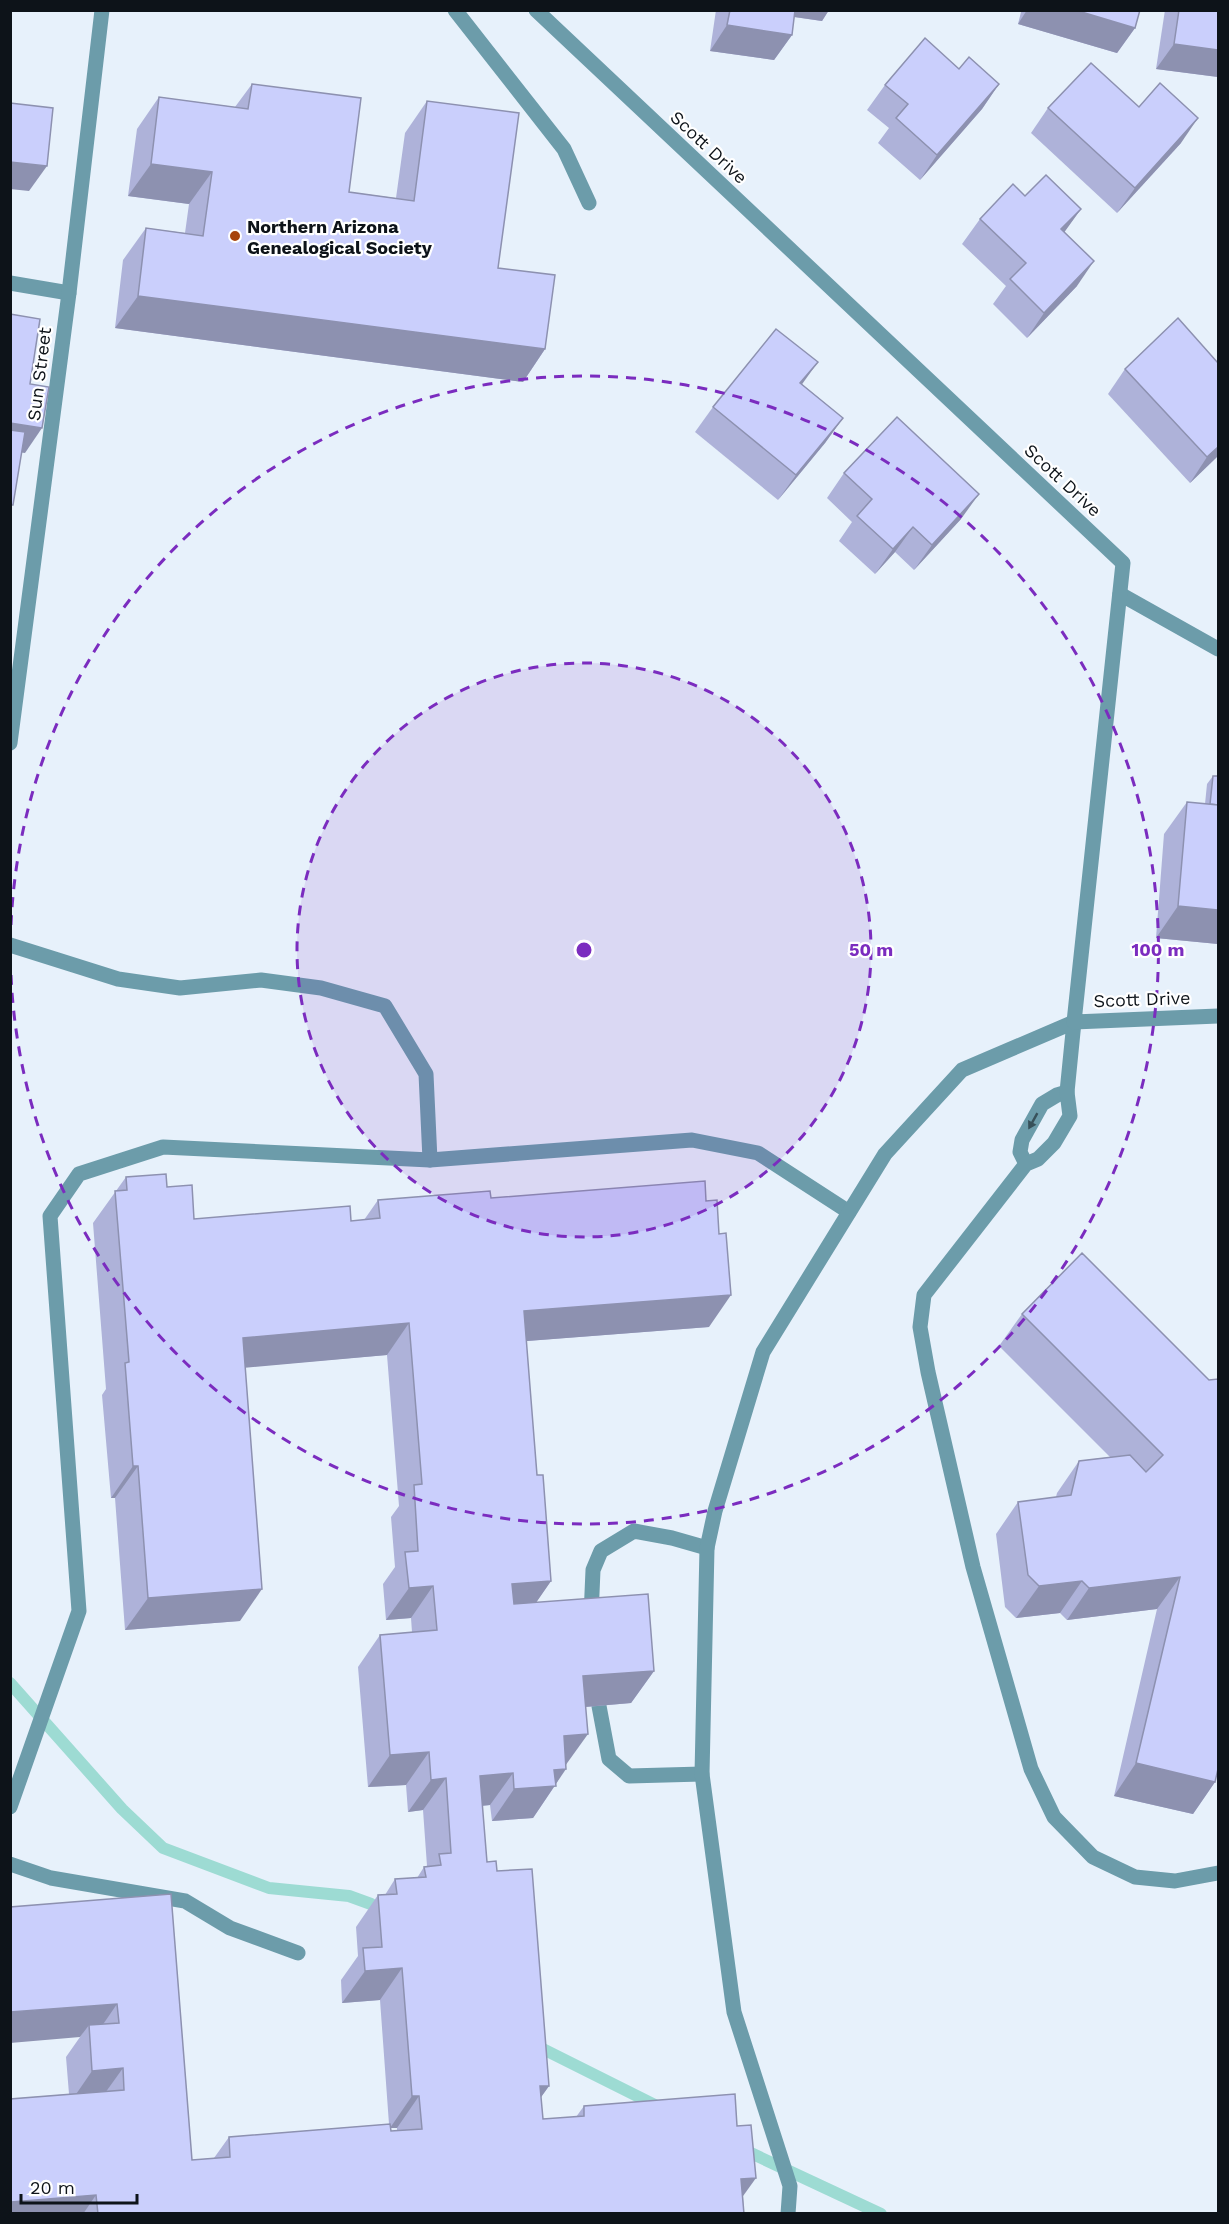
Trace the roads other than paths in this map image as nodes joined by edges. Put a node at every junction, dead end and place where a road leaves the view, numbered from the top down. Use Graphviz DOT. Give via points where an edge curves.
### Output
graph roads {
  1 [pos="102,10"];
  2 [pos="455,10"];
  3 [pos="536,10"];
  4 [pos="589,203"];
  5 [pos="10,283"];
  6 [pos="69,293"];
  7 [pos="1119,594"];
  8 [pos="17,645"];
  9 [pos="1218,649"];
  10 [pos="10,743"];
  11 [pos="10,945"];
  12 [pos="1218,1016"];
  13 [pos="1074,1022"];
  14 [pos="1067,1092"];
  15 [pos="430,1160"];
  16 [pos="1026,1164"];
  17 [pos="849,1212"];
  18 [pos="707,1548"];
  19 [pos="590,1628"];
  20 [pos="599,1706"];
  21 [pos="702,1774"];
  22 [pos="10,1808"];
  23 [pos="10,1864"];
  24 [pos="1218,1873"];
  25 [pos="298,1953"];
  26 [pos="788,2214"];
  1 -- 6 [label="street, Sun Street"];
  2 -- 4 [label="street" via="564,149"];
  3 -- 7 [label="street, Scott Drive" via="1123,563"];
  5 -- 6 [label="street"];
  6 -- 8 [label="street, Sun Street"];
  7 -- 9 [label="street"];
  7 -- 13 [label="street, Scott Drive"];
  8 -- 10 [label="street, Sun Street"];
  11 -- 15 [label="street" via="118,979 180,988 261,980 321,988 385,1006 426,1074"];
  12 -- 13 [label="street, Scott Drive"];
  13 -- 14 [label="street"];
  13 -- 17 [label="street" via="962,1070 885,1154"];
  14 -- 16 [label="street" via="1070,1116 1054,1143"];
  14 -- 16 [label="street, one-way" via="1042,1104 1022,1140 1020,1152"];
  15 -- 17 [label="street" via="692,1140 759,1153"];
  15 -- 22 [label="street" via="163,1147 79,1174 50,1216 80,1611"];
  16 -- 24 [label="street" via="924,1295 920,1327 928,1372 973,1567 1031,1769 1054,1817 1093,1857 1135,1877 1175,1881"];
  17 -- 18 [label="street" via="764,1352 714,1511"];
  18 -- 19 [label="street" via="634,1531 601,1551 593,1570"];
  18 -- 21 [label="street"];
  20 -- 21 [label="street" via="609,1759 629,1776"];
  21 -- 26 [label="street" via="734,2012 790,2186"];
  23 -- 25 [label="street" via="51,1878 185,1901 230,1928"];
}
